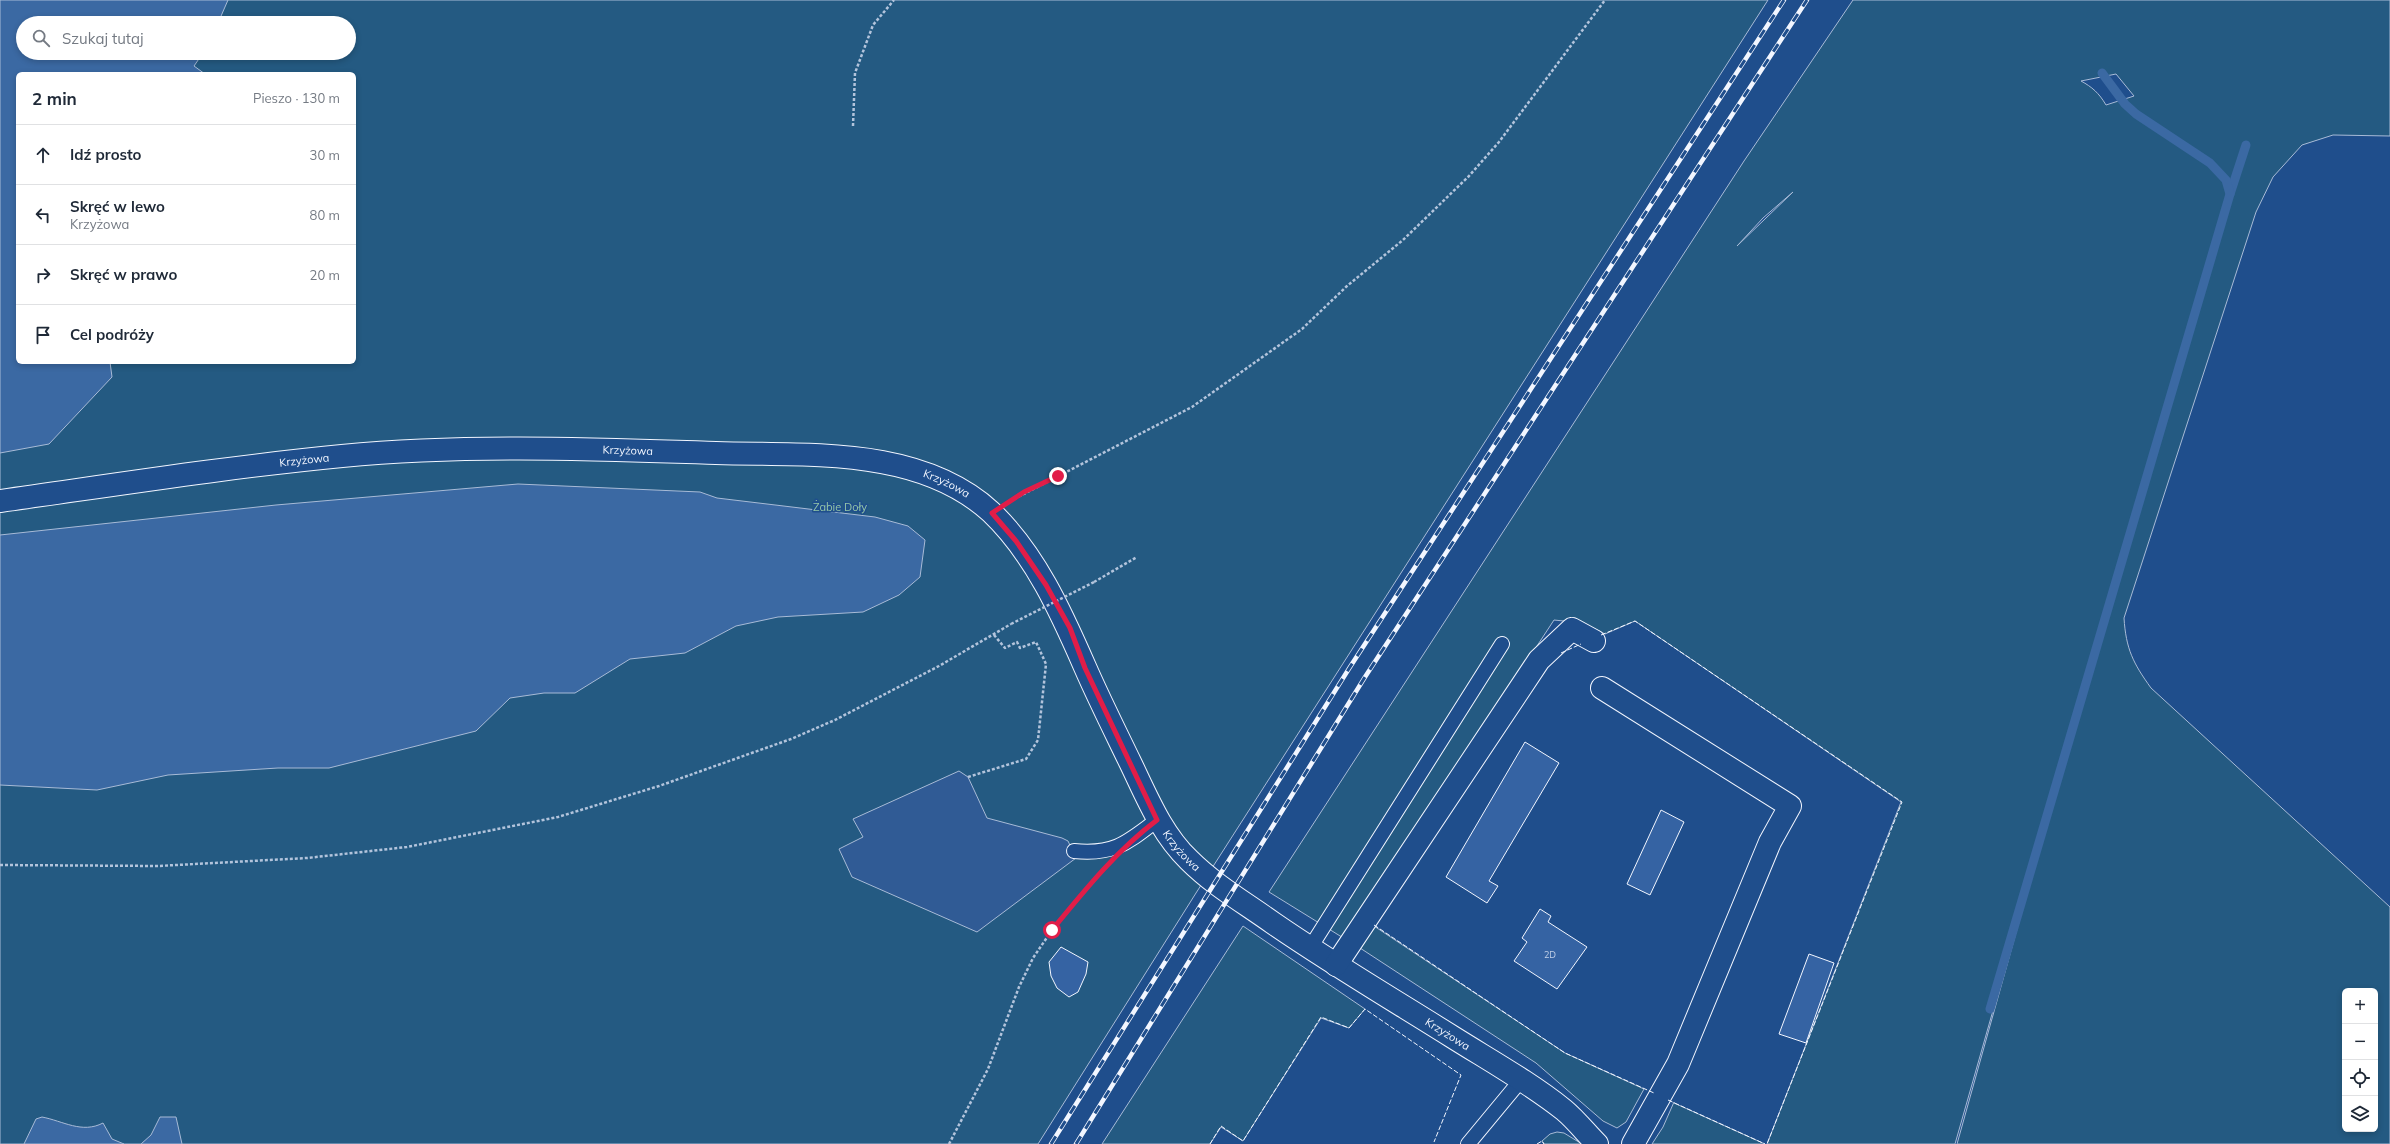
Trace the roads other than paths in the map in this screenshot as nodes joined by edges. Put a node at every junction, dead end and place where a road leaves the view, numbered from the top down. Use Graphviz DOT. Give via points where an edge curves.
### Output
graph roads {
  1 [pos="0,501"];
  2 [pos="1594,641"];
  3 [pos="1502,644"];
  4 [pos="1602,688"];
  5 [pos="1157,820"];
  6 [pos="1074,851"];
  7 [pos="1310,948"];
  8 [pos="1336,965"];
  9 [pos="1521,1080"];
  10 [pos="1468,1144"];
  11 [pos="1598,1144"];
  12 [pos="1633,1144"];
  1 -- 5 [label="street, Krzyżowa" via="344,456 482,448 801,456 878,461 912,468 938,477 971,497 992,513 1016,541 1046,585 1070,628 1085,668"];
  2 -- 8 [label="street" via="1572,630 1539,660"];
  3 -- 7 [label="lane"];
  4 -- 12 [label="street" via="1790,806 1770,842 1678,1064"];
  5 -- 6 [label="lane" via="1110,851"];
  5 -- 7 [label="street, Krzyżowa" via="1170,840 1198,869"];
  7 -- 8 [label="street, Krzyżowa"];
  8 -- 9 [label="street, Krzyżowa"];
  9 -- 10 [label="lane"];
  9 -- 11 [label="street, Krzyżowa" via="1565,1111"];
}
